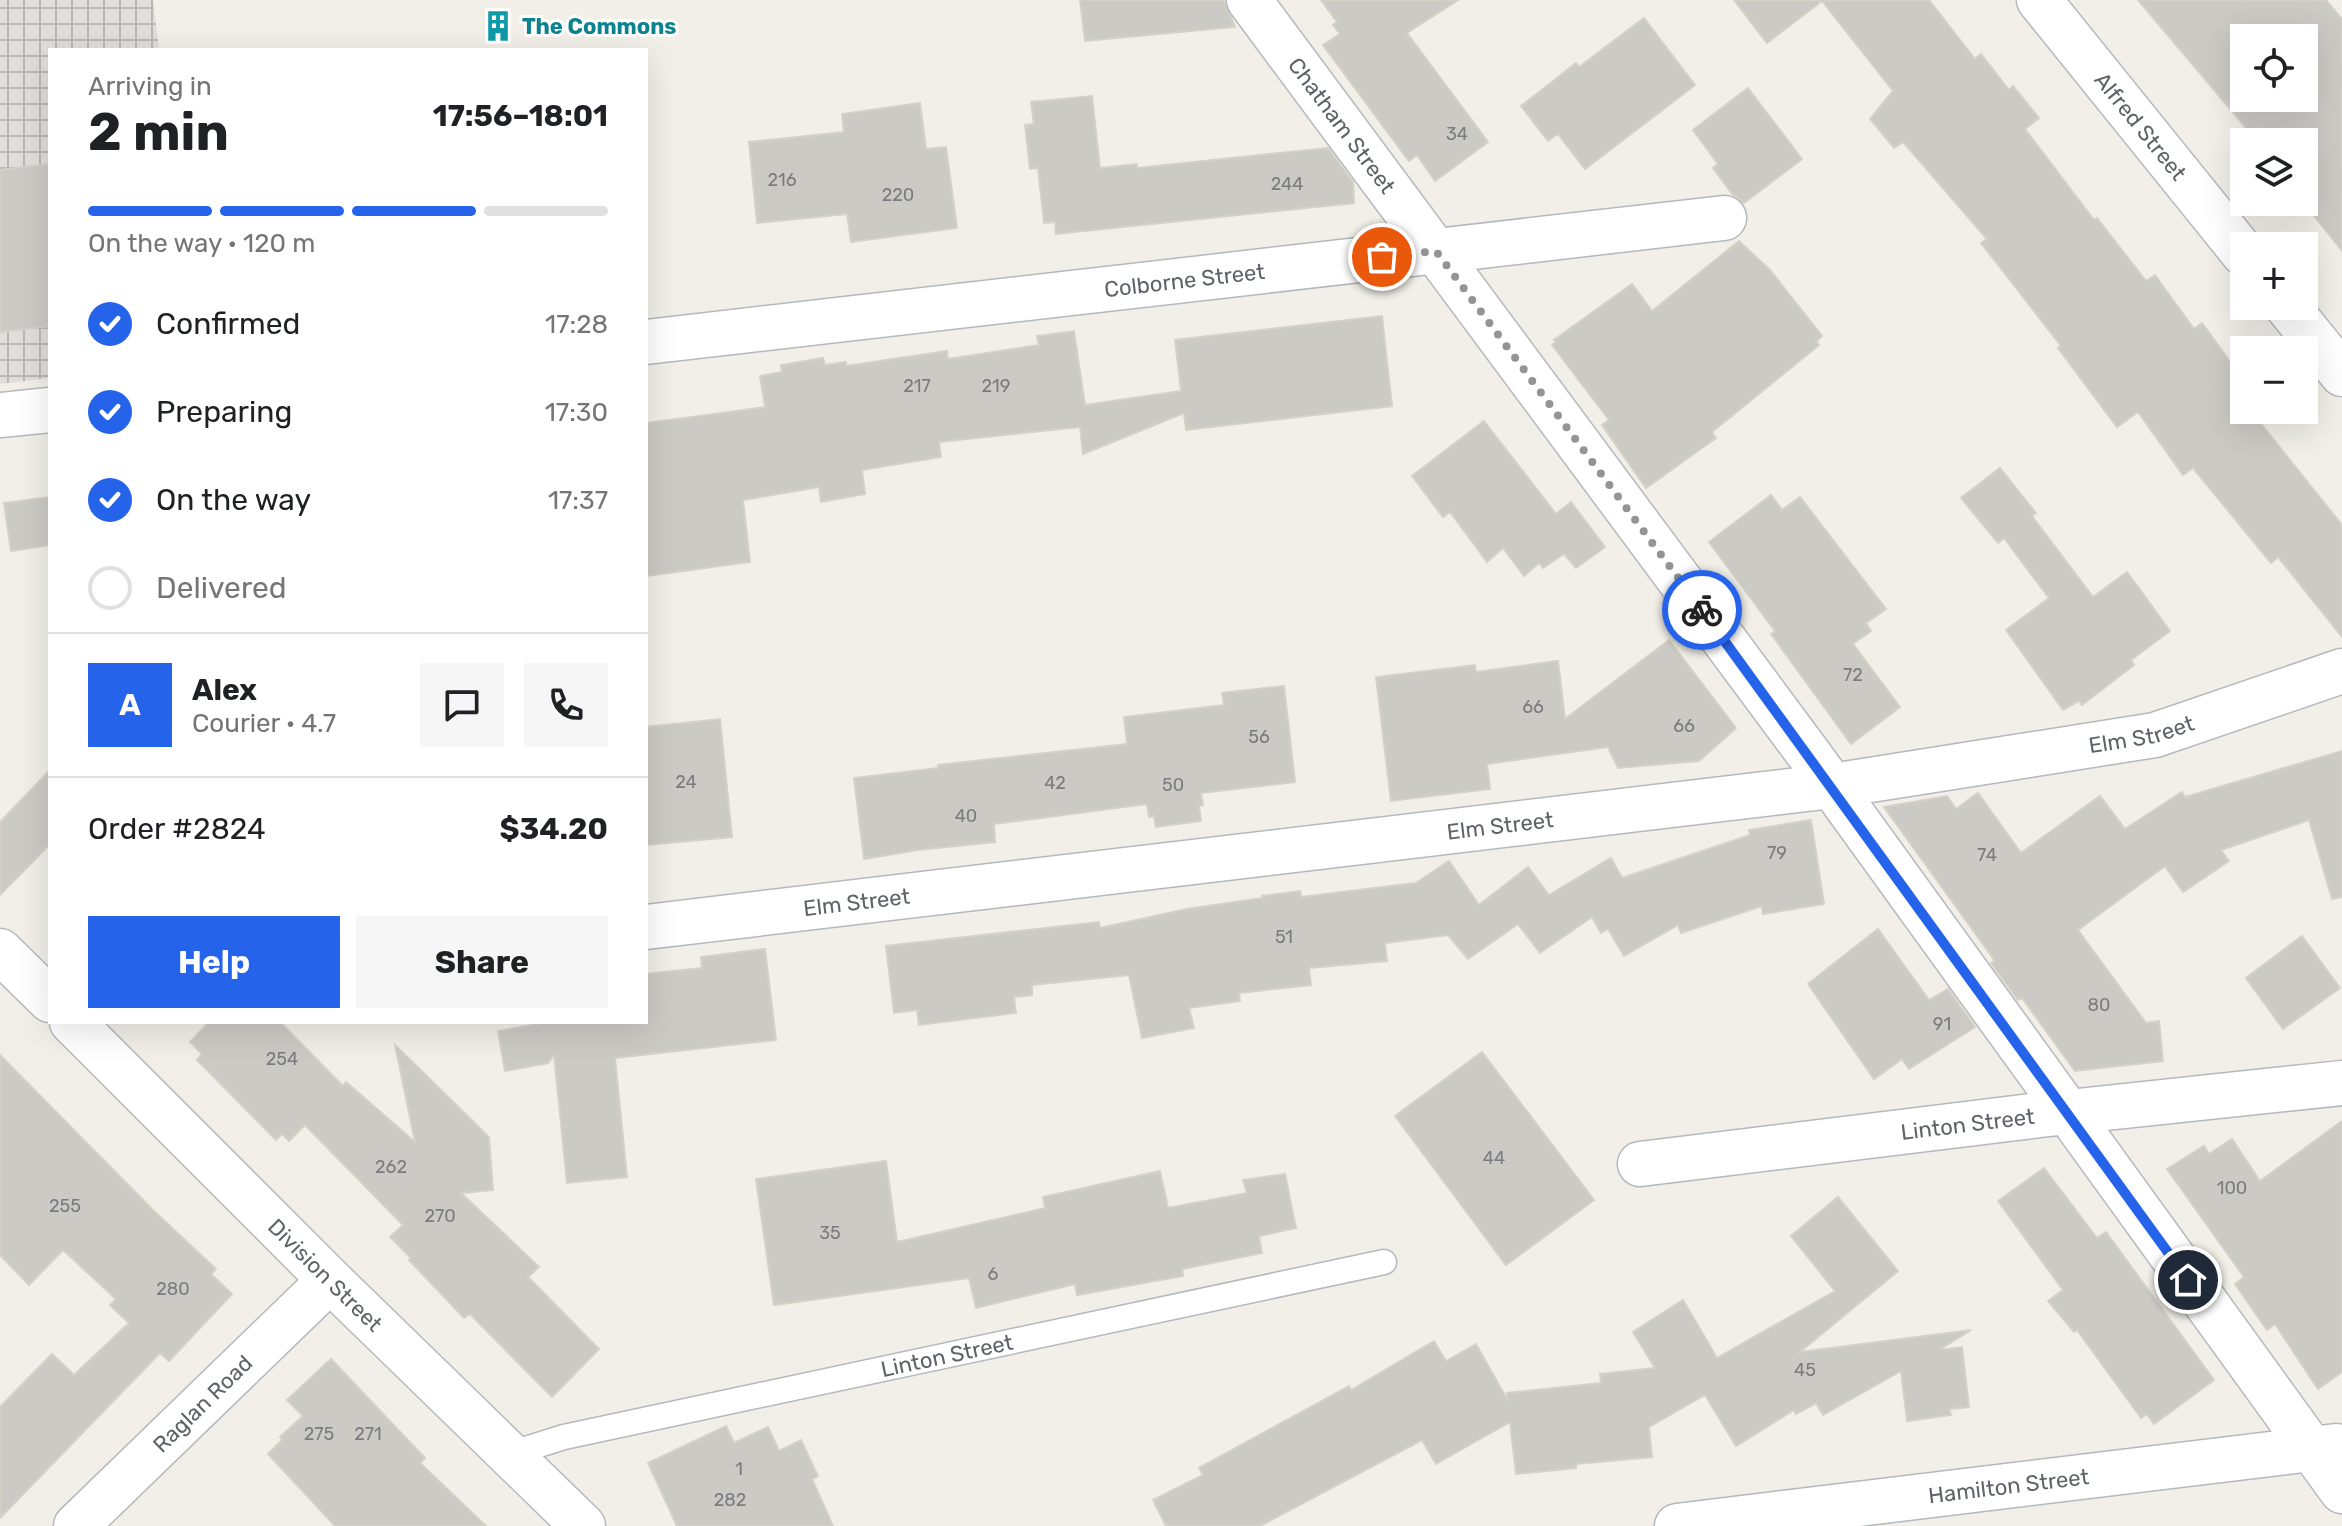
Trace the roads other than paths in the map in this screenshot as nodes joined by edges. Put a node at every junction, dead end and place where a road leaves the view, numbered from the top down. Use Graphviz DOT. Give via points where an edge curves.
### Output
graph roads {
  1 [pos="1249,0"];
  2 [pos="2039,0"];
  3 [pos="1724,218"];
  4 [pos="2230,237"];
  5 [pos="1436,251"];
  6 [pos="2298,320"];
  7 [pos="648,342"];
  8 [pos="2342,374"];
  9 [pos="48,410"];
  10 [pos="0,415"];
  11 [pos="2342,671"];
  12 [pos="1832,786"];
  13 [pos="648,927"];
  14 [pos="0,951"];
  15 [pos="48,998"];
  16 [pos="74,1024"];
  17 [pos="2342,1083"];
  18 [pos="2066,1112"];
  19 [pos="1640,1164"];
  20 [pos="1384,1262"];
  21 [pos="330,1280"];
  22 [pos="2326,1447"];
  23 [pos="510,1454"];
  24 [pos="2342,1491"];
  25 [pos="76,1526"];
  26 [pos="583,1526"];
  27 [pos="1677,1526"];
  1 -- 5 [label="street, Chatham Street"];
  2 -- 4 [label="street, Alfred Street"];
  3 -- 5 [label="street, Colborne Street"];
  5 -- 7 [label="street, Colborne Street"];
  5 -- 12 [label="street, Chatham Street"];
  6 -- 8 [label="street"];
  9 -- 10 [label="street"];
  11 -- 12 [label="street, Elm Street" via="2155,735"];
  12 -- 13 [label="street, Elm Street"];
  12 -- 18 [label="street, Chatham Street"];
  14 -- 15 [label="street"];
  16 -- 21 [label="street, Division Street"];
  17 -- 18 [label="street, Linton Street"];
  18 -- 19 [label="street, Linton Street"];
  18 -- 22 [label="street, Chatham Street"];
  20 -- 23 [label="lane, Linton Street" via="564,1437"];
  21 -- 23 [label="street, Division Street"];
  21 -- 25 [label="street, Raglan Road"];
  22 -- 24 [label="street, Chatham Street"];
  22 -- 27 [label="street, Hamilton Street"];
  23 -- 26 [label="street, Division Street"];
}
